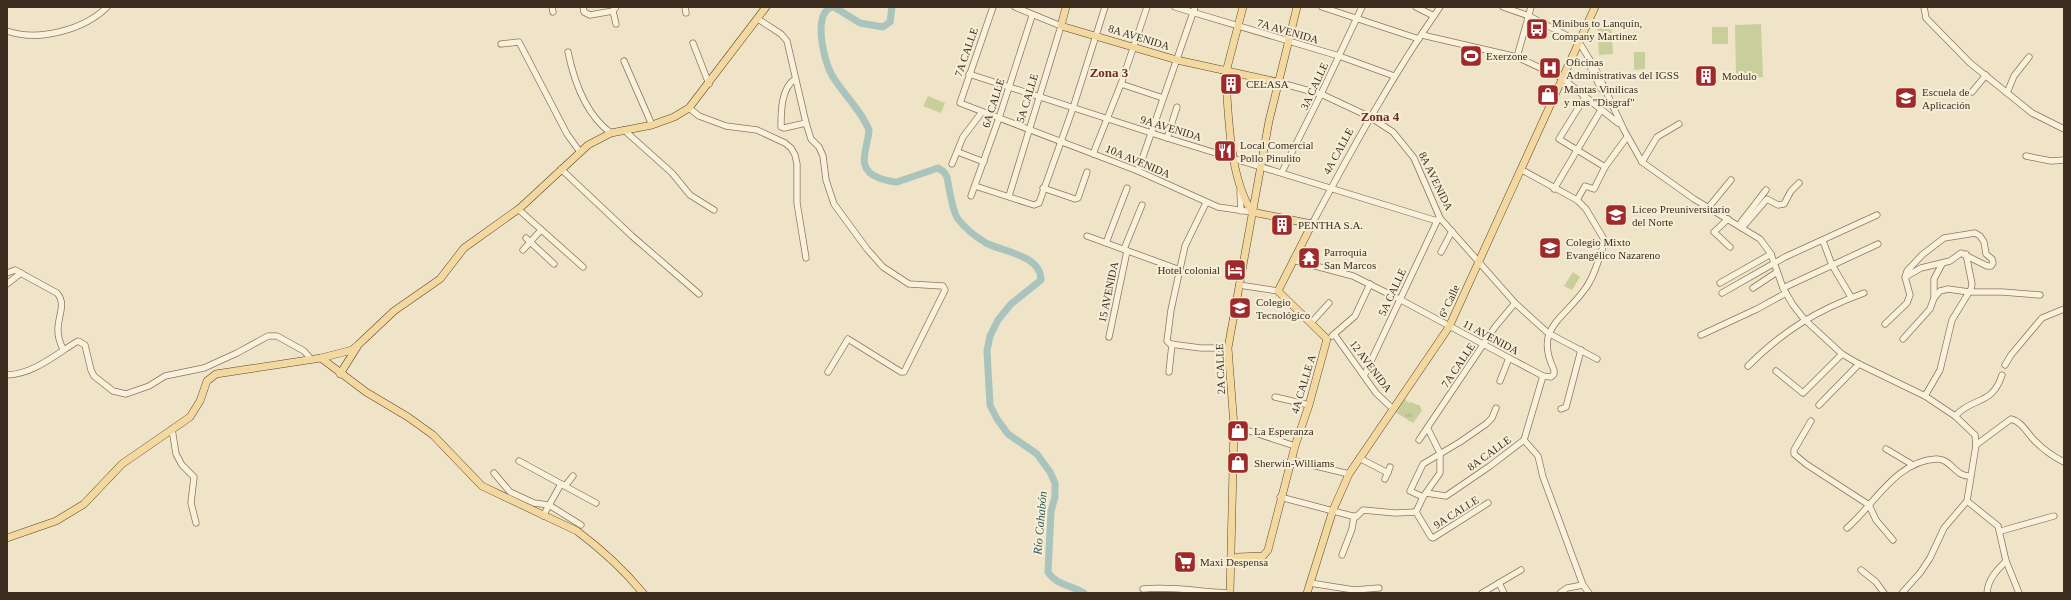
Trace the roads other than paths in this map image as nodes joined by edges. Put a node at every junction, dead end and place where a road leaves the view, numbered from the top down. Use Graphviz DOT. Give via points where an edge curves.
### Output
graph roads {
  1 [pos="106,7"];
  2 [pos="583,7"];
  3 [pos="766,7"];
  4 [pos="993,7"];
  5 [pos="1015,7"];
  6 [pos="1066,7"];
  7 [pos="1105,7"];
  8 [pos="1147,7"];
  9 [pos="1175,7"];
  10 [pos="1243,7"];
  11 [pos="1297,7"];
  12 [pos="1322,7"];
  13 [pos="1362,7"];
  14 [pos="1416,7"];
  15 [pos="1440,7"];
  16 [pos="1503,7"];
  17 [pos="1531,7"];
  18 [pos="1595,7"];
  19 [pos="1924,7"];
  20 [pos="615,9"];
  21 [pos="1194,10"];
  22 [pos="1032,16"];
  23 [pos="1434,16"];
  24 [pos="1529,16"];
  25 [pos="758,19"];
  26 [pos="1356,19"];
  27 [pos="616,24"];
  28 [pos="1061,26"];
  29 [pos="1237,27"];
  30 [pos="7,31"];
  31 [pos="1096,36"];
  32 [pos="1420,37"];
  33 [pos="1287,41"];
  34 [pos="1579,42"];
  35 [pos="693,43"];
  36 [pos="500,44"];
  37 [pos="1133,46"];
  38 [pos="568,52"];
  39 [pos="1339,56"];
  40 [pos="1517,57"];
  41 [pos="2029,57"];
  42 [pos="1176,60"];
  43 [pos="624,61"];
  44 [pos="1226,72"];
  45 [pos="969,74"];
  46 [pos="1986,75"];
  47 [pos="1394,76"];
  48 [pos="1562,78"];
  49 [pos="795,80"];
  50 [pos="1277,82"];
  51 [pos="709,84"];
  52 [pos="1121,84"];
  53 [pos="1009,87"];
  54 [pos="1972,92"];
  55 [pos="2007,93"];
  56 [pos="1321,94"];
  57 [pos="1039,97"];
  58 [pos="1585,97"];
  59 [pos="1163,98"];
  60 [pos="960,103"];
  61 [pos="1177,107"];
  62 [pos="689,108"];
  63 [pos="1073,108"];
  64 [pos="1601,110"];
  65 [pos="982,112"];
  66 [pos="1370,117"];
  67 [pos="999,118"];
  68 [pos="1107,118"];
  69 [pos="806,123"];
  70 [pos="1618,123"];
  71 [pos="1679,124"];
  72 [pos="652,125"];
  73 [pos="2064,129"];
  74 [pos="624,130"];
  75 [pos="1029,130"];
  76 [pos="1624,130"];
  77 [pos="611,133"];
  78 [pos="1152,133"];
  79 [pos="1627,137"];
  80 [pos="1167,138"];
  81 [pos="1061,142"];
  82 [pos="1576,148"];
  83 [pos="580,152"];
  84 [pos="958,152"];
  85 [pos="1093,154"];
  86 [pos="2026,156"];
  87 [pos="1234,158"];
  88 [pos="2064,160"];
  89 [pos="984,162"];
  90 [pos="1642,162"];
  91 [pos="952,164"];
  92 [pos="1260,166"];
  93 [pos="1606,167"];
  94 [pos="561,169"];
  95 [pos="1522,170"];
  96 [pos="1138,171"];
  97 [pos="1087,172"];
  98 [pos="1282,172"];
  99 [pos="1731,180"];
  100 [pos="1799,183"];
  101 [pos="1240,184"];
  102 [pos="975,186"];
  103 [pos="1331,187"];
  104 [pos="1043,188"];
  105 [pos="1127,188"];
  106 [pos="1554,189"];
  107 [pos="1766,190"];
  108 [pos="971,196"];
  109 [pos="1009,196"];
  110 [pos="1577,200"];
  111 [pos="1206,203"];
  112 [pos="1142,205"];
  113 [pos="1708,208"];
  114 [pos="518,209"];
  115 [pos="714,210"];
  116 [pos="1242,211"];
  117 [pos="1252,212"];
  118 [pos="1877,215"];
  119 [pos="1438,219"];
  120 [pos="1728,219"];
  121 [pos="1312,224"];
  122 [pos="1740,226"];
  123 [pos="541,230"];
  124 [pos="1452,231"];
  125 [pos="1087,236"];
  126 [pos="528,240"];
  127 [pos="1823,241"];
  128 [pos="1106,243"];
  129 [pos="1878,244"];
  130 [pos="1730,247"];
  131 [pos="523,250"];
  132 [pos="1125,250"];
  133 [pos="1442,252"];
  134 [pos="1771,254"];
  135 [pos="1966,254"];
  136 [pos="806,258"];
  137 [pos="1293,260"];
  138 [pos="1479,261"];
  139 [pos="1774,263"];
  140 [pos="554,264"];
  141 [pos="1942,264"];
  142 [pos="1832,265"];
  143 [pos="583,267"];
  144 [pos="1180,270"];
  145 [pos="1777,272"];
  146 [pos="7,273"];
  147 [pos="21,273"];
  148 [pos="1905,277"];
  149 [pos="1720,283"];
  150 [pos="7,284"];
  151 [pos="1370,284"];
  152 [pos="1239,285"];
  153 [pos="1753,288"];
  154 [pos="1278,291"];
  155 [pos="1785,291"];
  156 [pos="1969,292"];
  157 [pos="1722,293"];
  158 [pos="1864,293"];
  159 [pos="699,294"];
  160 [pos="2040,295"];
  161 [pos="1851,297"];
  162 [pos="1934,298"];
  163 [pos="1401,300"];
  164 [pos="1329,303"];
  165 [pos="1515,303"];
  166 [pos="2064,309"];
  167 [pos="1804,319"];
  168 [pos="1311,323"];
  169 [pos="1885,324"];
  170 [pos="1449,327"];
  171 [pos="1548,333"];
  172 [pos="1334,334"];
  173 [pos="1701,335"];
  174 [pos="1109,337"];
  175 [pos="1328,339"];
  176 [pos="1903,339"];
  177 [pos="1169,343"];
  178 [pos="1484,344"];
  179 [pos="358,345"];
  180 [pos="1228,348"];
  181 [pos="64,349"];
  182 [pos="1581,350"];
  183 [pos="1842,354"];
  184 [pos="321,358"];
  185 [pos="1509,358"];
  186 [pos="310,359"];
  187 [pos="1597,359"];
  188 [pos="1860,364"];
  189 [pos="2005,365"];
  190 [pos="1748,366"];
  191 [pos="1776,371"];
  192 [pos="828,372"];
  193 [pos="1169,372"];
  194 [pos="340,374"];
  195 [pos="7,375"];
  196 [pos="2002,375"];
  197 [pos="1364,376"];
  198 [pos="1545,376"];
  199 [pos="1500,381"];
  200 [pos="1925,396"];
  201 [pos="1275,397"];
  202 [pos="1309,405"];
  203 [pos="1819,405"];
  204 [pos="1496,408"];
  205 [pos="1392,409"];
  206 [pos="1561,409"];
  207 [pos="1955,416"];
  208 [pos="1811,421"];
  209 [pos="1234,426"];
  210 [pos="172,429"];
  211 [pos="1428,429"];
  212 [pos="1419,440"];
  213 [pos="1524,440"];
  214 [pos="1976,445"];
  215 [pos="1295,446"];
  216 [pos="1886,449"];
  217 [pos="1440,454"];
  218 [pos="1359,458"];
  219 [pos="1291,460"];
  220 [pos="519,461"];
  221 [pos="2064,462"];
  222 [pos="1913,465"];
  223 [pos="494,473"];
  224 [pos="1349,474"];
  225 [pos="573,476"];
  226 [pos="1970,476"];
  227 [pos="1385,479"];
  228 [pos="565,486"];
  229 [pos="1425,495"];
  230 [pos="1280,497"];
  231 [pos="1967,501"];
  232 [pos="596,503"];
  233 [pos="1488,503"];
  234 [pos="549,505"];
  235 [pos="1868,505"];
  236 [pos="1333,510"];
  237 [pos="1416,512"];
  238 [pos="543,516"];
  239 [pos="1354,516"];
  240 [pos="2054,516"];
  241 [pos="196,523"];
  242 [pos="581,525"];
  243 [pos="1847,528"];
  244 [pos="2001,531"];
  245 [pos="7,538"];
  246 [pos="1893,540"];
  247 [pos="1342,556"];
  248 [pos="2006,561"];
  249 [pos="1232,564"];
  250 [pos="1521,570"];
  251 [pos="1861,570"];
  252 [pos="1310,583"];
  253 [pos="1499,583"];
  254 [pos="1583,585"];
  255 [pos="1379,588"];
  256 [pos="1143,589"];
  257 [pos="644,593"];
  258 [pos="1230,593"];
  259 [pos="1307,593"];
  260 [pos="1482,593"];
  261 [pos="1504,593"];
  262 [pos="1560,593"];
  263 [pos="1589,593"];
  264 [pos="1884,593"];
  265 [pos="1902,593"];
  266 [pos="1987,593"];
  267 [pos="2019,593"];
  1 -- 30 [label="street" via="90,21 66,30 44,34"];
  2 -- 20 [label="street" via="584,12 590,15"];
  3 -- 25 [label="main road"];
  4 -- 45 [label="street, 7A CALLE"];
  5 -- 22 [label="street, 8A AVENIDA"];
  6 -- 28 [label="main road, 5A CALLE"];
  7 -- 31 [label="street"];
  8 -- 37 [label="street"];
  9 -- 21 [label="street, 7A AVENIDA"];
  10 -- 29 [label="main road"];
  11 -- 33 [label="main road, 2A CALLE"];
  12 -- 26 [label="street"];
  13 -- 26 [label="street, 3A CALLE"];
  14 -- 23 [label="street"];
  15 -- 23 [label="street, 4A CALLE"];
  16 -- 24 [label="street"];
  17 -- 24 [label="street"];
  18 -- 34 [label="main road, 6ª Calle"];
  19 -- 46 [label="street" via="1926,18 1970,63"];
  20 -- 27 [label="street"];
  21 -- 29 [label="street, 7A AVENIDA"];
  21 -- 42 [label="street"];
  22 -- 28 [label="street, 8A AVENIDA"];
  22 -- 53 [label="street, 6A CALLE"];
  23 -- 32 [label="street, 4A CALLE"];
  24 -- 34 [label="street"];
  24 -- 40 [label="street"];
  25 -- 49 [label="street" via="787,41"];
  25 -- 51 [label="main road"];
  26 -- 32 [label="street"];
  26 -- 39 [label="street, 3A CALLE"];
  28 -- 31 [label="main road, 8A AVENIDA"];
  28 -- 57 [label="street, 5A CALLE"];
  29 -- 33 [label="street, 7A AVENIDA"];
  29 -- 44 [label="main road"];
  31 -- 37 [label="main road, 8A AVENIDA"];
  31 -- 63 [label="street"];
  32 -- 40 [label="street"];
  32 -- 47 [label="street, 4A CALLE"];
  33 -- 39 [label="street, 7A AVENIDA"];
  33 -- 50 [label="main road, 2A CALLE"];
  34 -- 48 [label="main road, 6ª Calle"];
  34 -- 70 [label="street"];
  34 -- 76 [label="street" via="1596,70"];
  35 -- 51 [label="street"];
  36 -- 83 [label="street" via="519,42 567,134"];
  37 -- 42 [label="main road, 8A AVENIDA"];
  37 -- 52 [label="street"];
  38 -- 77 [label="street" via="574,75 588,108 597,121"];
  39 -- 47 [label="street, 7A AVENIDA"];
  39 -- 56 [label="street, 3A CALLE"];
  40 -- 48 [label="street"];
  41 -- 55 [label="street" via="2017,71"];
  42 -- 44 [label="main road, 8A AVENIDA"];
  42 -- 59 [label="street"];
  43 -- 72 [label="street"];
  44 -- 50 [label="main road, 8A AVENIDA"];
  44 -- 87 [label="main road"];
  45 -- 53 [label="street, 9A AVENIDA"];
  45 -- 60 [label="street, 7A CALLE"];
  46 -- 54 [label="street"];
  46 -- 55 [label="street"];
  47 -- 66 [label="street, 4A CALLE"];
  48 -- 58 [label="street"];
  48 -- 95 [label="main road, 6ª Calle"];
  49 -- 69 [label="street"];
  49 -- 69 [label="street" via="788,85 783,102 781,127 791,128"];
  50 -- 56 [label="street, 8A AVENIDA"];
  50 -- 92 [label="main road, 2A CALLE"];
  51 -- 62 [label="main road"];
  52 -- 59 [label="street"];
  52 -- 68 [label="street"];
  53 -- 57 [label="street, 9A AVENIDA"];
  53 -- 67 [label="street, 6A CALLE"];
  55 -- 73 [label="street" via="2032,113"];
  56 -- 66 [label="street, 8A AVENIDA"];
  56 -- 98 [label="street, 3A CALLE"];
  57 -- 63 [label="street, 9A AVENIDA"];
  57 -- 75 [label="street, 5A CALLE"];
  58 -- 64 [label="street"];
  58 -- 82 [label="street" via="1560,140"];
  59 -- 78 [label="street"];
  60 -- 65 [label="street, 10A AVENIDA"];
  61 -- 80 [label="street"];
  62 -- 72 [label="main road"];
  62 -- 136 [label="street" via="699,116 726,126 757,130 786,143 791,148 797,164 797,203"];
  63 -- 68 [label="street, 9A AVENIDA"];
  63 -- 81 [label="street"];
  64 -- 70 [label="street"];
  64 -- 82 [label="street"];
  65 -- 67 [label="street, 10A AVENIDA"];
  65 -- 84 [label="street" via="964,137"];
  66 -- 103 [label="street, 4A CALLE"];
  66 -- 119 [label="street, 8A AVENIDA" via="1392,132 1405,145 1416,164"];
  67 -- 75 [label="street, 10A AVENIDA"];
  67 -- 89 [label="street, 6A CALLE"];
  68 -- 78 [label="street, 9A AVENIDA"];
  68 -- 85 [label="street"];
  69 -- 192 [label="street" via="811,139 823,156 826,180 834,204 867,249 883,266 905,282 938,284 945,290 904,372 848,339"];
  70 -- 76 [label="street"];
  71 -- 90 [label="street" via="1657,137"];
  72 -- 74 [label="main road"];
  74 -- 77 [label="main road"];
  74 -- 115 [label="street" via="672,173 690,195"];
  75 -- 81 [label="street, 10A AVENIDA"];
  75 -- 109 [label="street, 5A CALLE"];
  76 -- 79 [label="street"];
  77 -- 83 [label="main road"];
  78 -- 80 [label="street, 9A AVENIDA"];
  78 -- 96 [label="street"];
  79 -- 90 [label="street"];
  79 -- 93 [label="street"];
  80 -- 87 [label="street, 9A AVENIDA"];
  81 -- 85 [label="street, 10A AVENIDA"];
  81 -- 104 [label="street"];
  82 -- 93 [label="street"];
  82 -- 106 [label="street"];
  83 -- 94 [label="main road"];
  84 -- 89 [label="street"];
  84 -- 91 [label="street"];
  85 -- 96 [label="street, 10A AVENIDA"];
  86 -- 88 [label="street" via="2051,161"];
  87 -- 92 [label="street, 9A AVENIDA"];
  87 -- 101 [label="main road"];
  89 -- 102 [label="street, 6A CALLE"];
  90 -- 113 [label="street"];
  92 -- 98 [label="street, 9A AVENIDA"];
  92 -- 117 [label="main road, 2A CALLE"];
  93 -- 110 [label="street" via="1594,188 1587,186"];
  94 -- 114 [label="main road"];
  94 -- 159 [label="street"];
  95 -- 106 [label="street"];
  95 -- 138 [label="main road, 6ª Calle"];
  96 -- 111 [label="street, 10A AVENIDA"];
  97 -- 104 [label="street" via="1076,199"];
  98 -- 103 [label="street, 9A AVENIDA"];
  99 -- 113 [label="street"];
  100 -- 122 [label="street" via="1784,204 1778,205 1767,199"];
  101 -- 116 [label="street"];
  101 -- 117 [label="main road"];
  102 -- 108 [label="street, 6A CALLE"];
  102 -- 109 [label="street"];
  103 -- 119 [label="street, 9A AVENIDA"];
  103 -- 121 [label="street, 4A CALLE"];
  104 -- 109 [label="street" via="1039,203 1034,206"];
  105 -- 128 [label="street"];
  106 -- 110 [label="street"];
  107 -- 122 [label="street"];
  110 -- 171 [label="street" via="1586,209 1605,241 1586,288"];
  111 -- 116 [label="street, 10A AVENIDA"];
  111 -- 144 [label="street" via="1185,246"];
  112 -- 132 [label="street, 15 AVENIDA"];
  113 -- 120 [label="street"];
  114 -- 123 [label="street"];
  114 -- 179 [label="main road" via="464,248 440,279 394,311"];
  116 -- 117 [label="street, 10A AVENIDA"];
  117 -- 121 [label="main road, 10A AVENIDA"];
  117 -- 152 [label="main road, 2A CALLE"];
  118 -- 127 [label="street"];
  119 -- 124 [label="street, 8A AVENIDA"];
  119 -- 163 [label="street, 5A CALLE"];
  120 -- 122 [label="street"];
  120 -- 130 [label="street" via="1714,232"];
  121 -- 137 [label="main road, 4A CALLE"];
  122 -- 134 [label="street" via="1760,239"];
  123 -- 126 [label="street"];
  123 -- 143 [label="street"];
  124 -- 133 [label="street"];
  124 -- 138 [label="street, 8A AVENIDA"];
  125 -- 128 [label="street"];
  126 -- 131 [label="street"];
  126 -- 140 [label="street"];
  127 -- 139 [label="street"];
  127 -- 142 [label="street"];
  128 -- 132 [label="street"];
  129 -- 142 [label="street"];
  132 -- 144 [label="street"];
  132 -- 174 [label="street, 15 AVENIDA"];
  134 -- 139 [label="street"];
  134 -- 149 [label="street"];
  135 -- 141 [label="street" via="1960,253"];
  135 -- 148 [label="street" via="1987,266 1993,263 1986,254 1980,236 1975,233 1949,236 1922,255"];
  135 -- 156 [label="street" via="1972,284"];
  137 -- 151 [label="street, 11 AVENIDA" via="1336,270"];
  137 -- 154 [label="main road, 4A CALLE"];
  138 -- 165 [label="street, 8A AVENIDA"];
  138 -- 170 [label="main road, 6ª Calle"];
  139 -- 145 [label="street"];
  139 -- 157 [label="street"];
  141 -- 148 [label="street" via="1921,268"];
  141 -- 162 [label="street" via="1934,279"];
  142 -- 155 [label="street"];
  142 -- 161 [label="street"];
  144 -- 177 [label="street"];
  145 -- 153 [label="street"];
  145 -- 155 [label="street"];
  146 -- 147 [label="street" via="13,269"];
  147 -- 150 [label="street"];
  147 -- 181 [label="street" via="61,298 58,329 59,340"];
  148 -- 169 [label="street" via="1910,295 1907,303"];
  151 -- 163 [label="street, 11 AVENIDA"];
  151 -- 172 [label="street" via="1355,316"];
  152 -- 154 [label="street"];
  152 -- 180 [label="main road, 2A CALLE"];
  154 -- 168 [label="main road"];
  155 -- 167 [label="street"];
  155 -- 173 [label="street" via="1757,309"];
  156 -- 160 [label="street"];
  156 -- 162 [label="street" via="1944,290"];
  156 -- 200 [label="street" via="1952,320 1940,370"];
  158 -- 161 [label="street"];
  161 -- 167 [label="street"];
  162 -- 176 [label="street" via="1930,309"];
  163 -- 170 [label="street, 11 AVENIDA"];
  163 -- 197 [label="street, 5A CALLE"];
  164 -- 168 [label="street"];
  165 -- 171 [label="street, 8A AVENIDA"];
  165 -- 178 [label="street, 7A CALLE"];
  166 -- 189 [label="street" via="2042,318"];
  167 -- 183 [label="street"];
  167 -- 190 [label="street" via="1764,349"];
  168 -- 175 [label="main road"];
  170 -- 178 [label="street, 11 AVENIDA"];
  170 -- 205 [label="main road, 6ª Calle"];
  171 -- 182 [label="street, 8A AVENIDA"];
  171 -- 198 [label="street, 8A CALLE" via="1547,352 1554,374 1551,377"];
  172 -- 175 [label="street"];
  172 -- 197 [label="street, 12 AVENIDA"];
  175 -- 202 [label="main road, 4A CALLE A"];
  177 -- 180 [label="street"];
  177 -- 193 [label="street"];
  178 -- 185 [label="street, 11 AVENIDA"];
  178 -- 211 [label="street, 7A CALLE"];
  179 -- 184 [label="main road" via="352,350"];
  179 -- 194 [label="main road"];
  180 -- 209 [label="main road, 2A CALLE"];
  181 -- 186 [label="street" via="78,341 82,342 94,376 113,391 126,394 149,386 165,376 204,368 268,336 278,336 304,351"];
  181 -- 195 [label="street" via="39,365 14,375"];
  182 -- 187 [label="street, 8A AVENIDA"];
  182 -- 206 [label="street" via="1566,407"];
  183 -- 188 [label="street"];
  183 -- 191 [label="street" via="1803,393"];
  184 -- 186 [label="main road"];
  184 -- 194 [label="main road"];
  185 -- 198 [label="street, 11 AVENIDA"];
  185 -- 199 [label="street"];
  186 -- 210 [label="main road" via="216,374 207,381 190,418"];
  188 -- 200 [label="street"];
  188 -- 203 [label="street"];
  194 -- 238 [label="main road" via="433,435 482,486"];
  196 -- 207 [label="street" via="1995,392 1964,407"];
  197 -- 205 [label="street, 12 AVENIDA"];
  198 -- 213 [label="street, 8A CALLE"];
  200 -- 207 [label="street"];
  201 -- 202 [label="street"];
  202 -- 215 [label="main road, 4A CALLE A"];
  204 -- 217 [label="street" via="1486,424"];
  205 -- 218 [label="main road, 6ª Calle"];
  207 -- 214 [label="street" via="1975,435"];
  208 -- 235 [label="street" via="1794,454"];
  209 -- 215 [label="street"];
  209 -- 249 [label="main road, 2A CALLE"];
  210 -- 241 [label="street" via="176,454 182,465 194,477 191,503"];
  210 -- 245 [label="main road" via="122,464 84,504 72,512 32,531"];
  211 -- 212 [label="street, 7A CALLE"];
  211 -- 217 [label="street"];
  213 -- 229 [label="street, 8A CALLE" via="1446,496"];
  213 -- 254 [label="street" via="1538,456 1543,477"];
  214 -- 221 [label="street" via="2011,419 2025,428 2042,448"];
  214 -- 226 [label="street"];
  215 -- 219 [label="main road, 4A CALLE A"];
  216 -- 222 [label="street"];
  217 -- 229 [label="street" via="1440,473"];
  217 -- 229 [label="street" via="1423,464 1410,489 1410,492"];
  218 -- 224 [label="main road, 6ª Calle"];
  218 -- 227 [label="street" via="1389,470"];
  219 -- 224 [label="street"];
  219 -- 230 [label="main road, 4A CALLE A"];
  220 -- 228 [label="street"];
  222 -- 226 [label="street" via="1935,458 1942,459 1963,475"];
  222 -- 235 [label="street"];
  223 -- 234 [label="street" via="510,492 534,503"];
  224 -- 236 [label="main road, 6ª Calle"];
  225 -- 228 [label="street"];
  226 -- 231 [label="street"];
  228 -- 232 [label="street"];
  228 -- 234 [label="street" via="562,484"];
  229 -- 237 [label="street"];
  230 -- 236 [label="street"];
  230 -- 249 [label="main road, 4A CALLE A" via="1268,550 1263,556 1237,557"];
  231 -- 244 [label="street" via="1992,520"];
  231 -- 265 [label="street" via="1944,528 1930,558"];
  233 -- 237 [label="street, 9A CALLE" via="1435,537 1431,537"];
  234 -- 238 [label="street"];
  234 -- 242 [label="street"];
  235 -- 243 [label="street"];
  235 -- 246 [label="street" via="1876,520"];
  236 -- 239 [label="street"];
  236 -- 252 [label="main road, 6ª Calle"];
  237 -- 239 [label="street" via="1363,510 1358,517"];
  238 -- 257 [label="main road" via="587,538"];
  239 -- 247 [label="street"];
  240 -- 244 [label="street"];
  244 -- 248 [label="street"];
  248 -- 266 [label="street" via="1996,570 1987,585"];
  248 -- 267 [label="street"];
  249 -- 258 [label="main road, 2A CALLE"];
  250 -- 253 [label="street"];
  251 -- 264 [label="street" via="1876,582"];
  252 -- 255 [label="street" via="1354,590"];
  252 -- 259 [label="main road, 6ª Calle"];
  253 -- 260 [label="street"];
  253 -- 261 [label="street"];
  254 -- 262 [label="street" via="1567,588"];
  254 -- 263 [label="street"];
  256 -- 258 [label="street" via="1168,587"];
}
